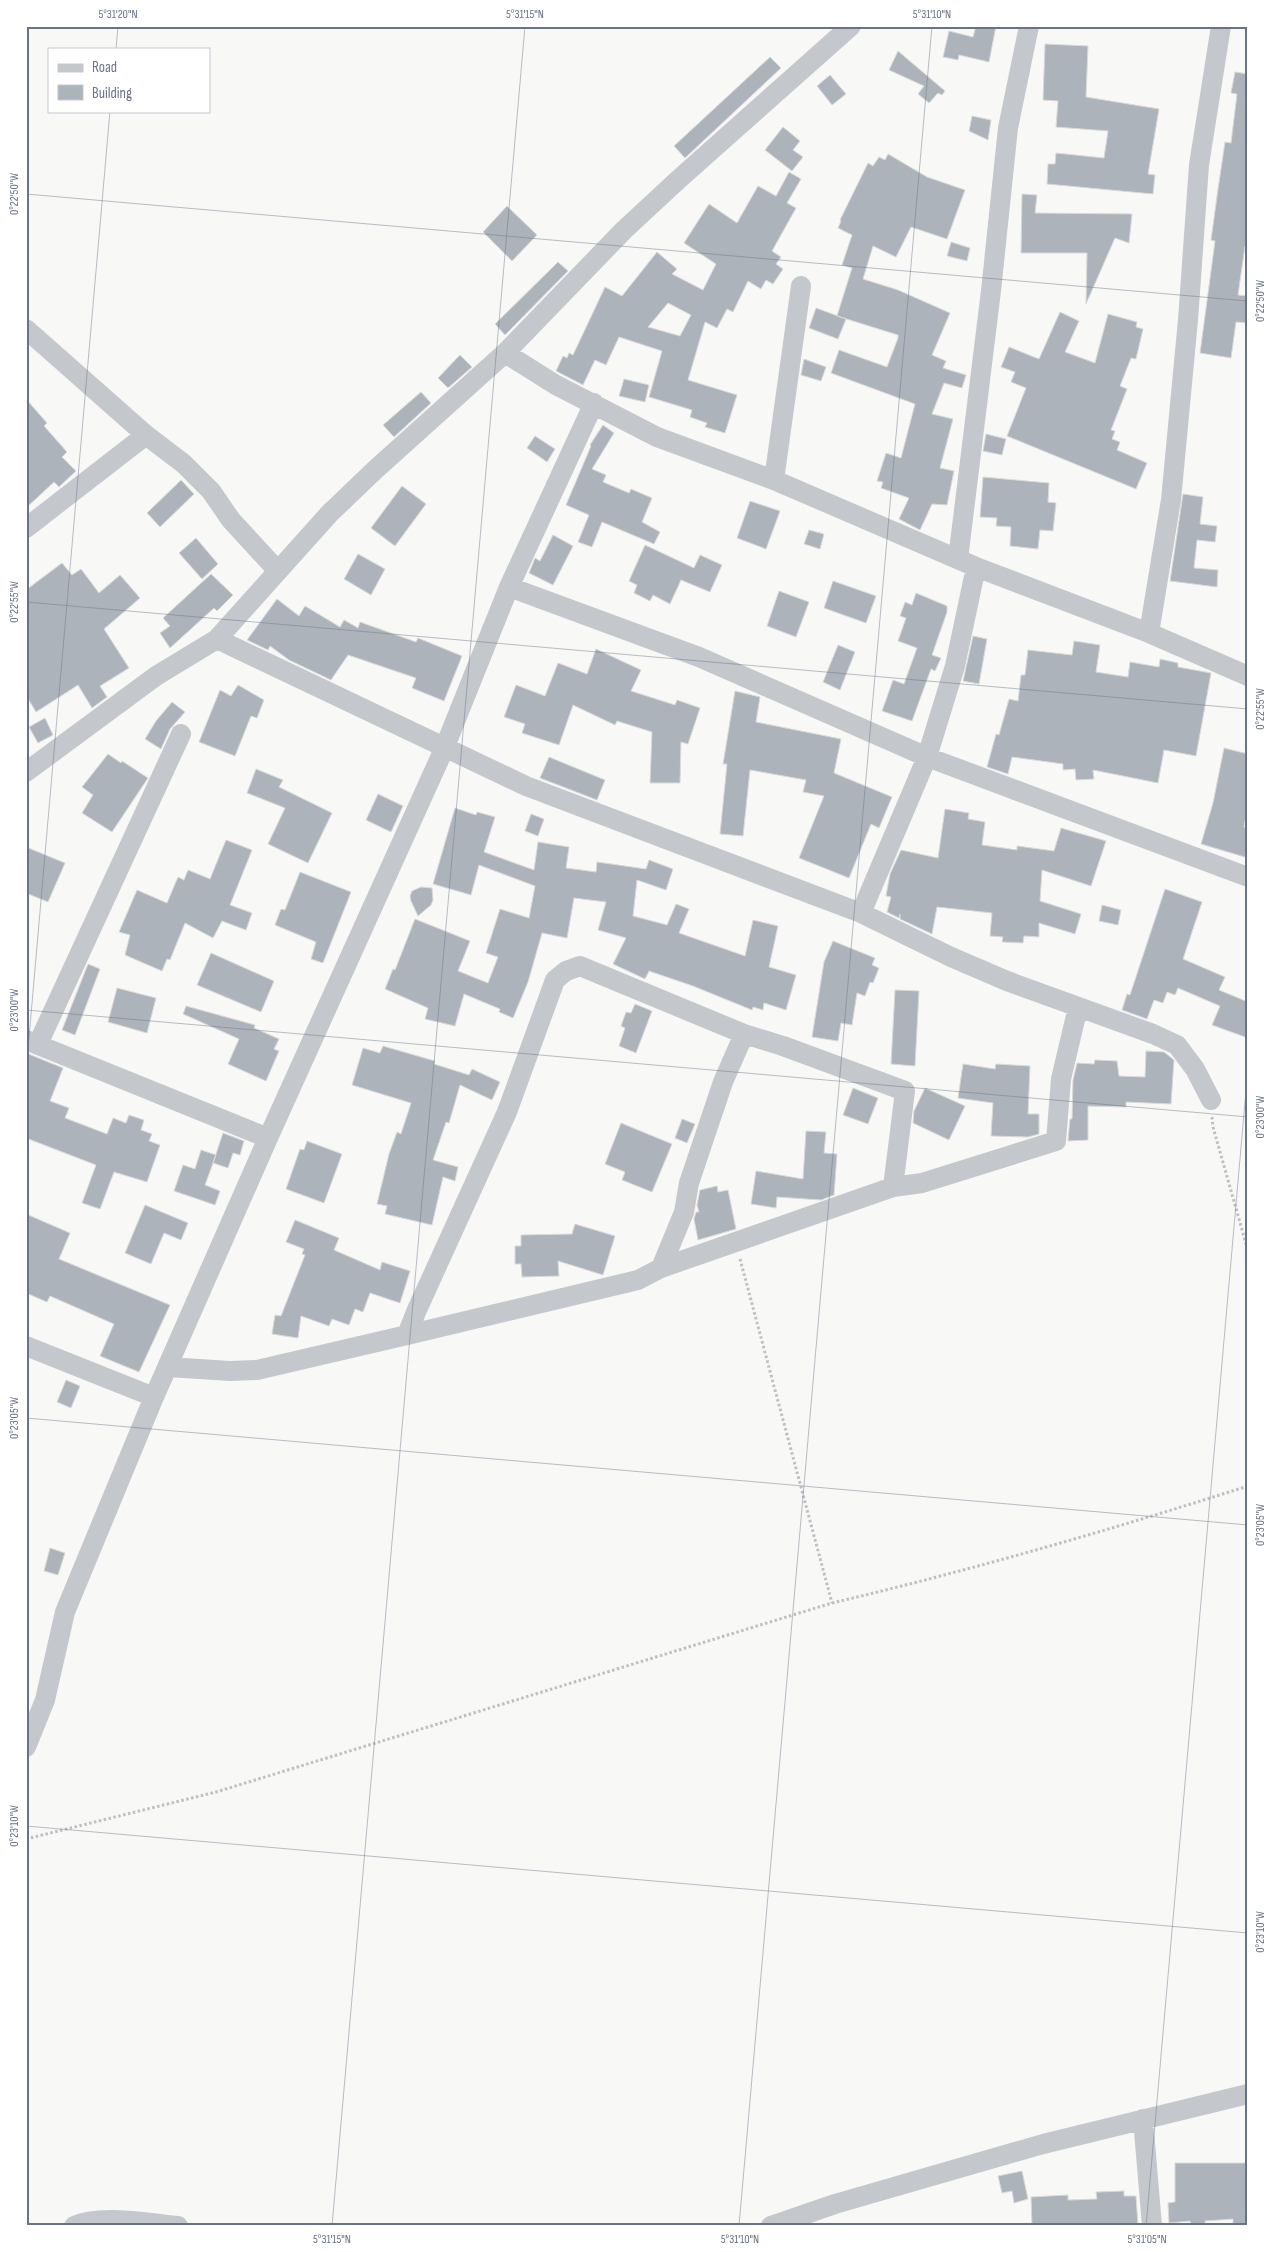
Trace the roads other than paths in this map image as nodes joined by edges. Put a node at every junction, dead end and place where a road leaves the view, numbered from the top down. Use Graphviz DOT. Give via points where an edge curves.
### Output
graph roads {
  1 [pos="851,26"];
  2 [pos="1029,26"];
  3 [pos="1221,26"];
  4 [pos="801,286"];
  5 [pos="26,329"];
  6 [pos="505,353"];
  7 [pos="594,403"];
  8 [pos="146,435"];
  9 [pos="774,480"];
  10 [pos="26,528"];
  11 [pos="967,563"];
  12 [pos="278,572"];
  13 [pos="509,587"];
  14 [pos="1148,633"];
  15 [pos="218,639"];
  16 [pos="1248,676"];
  17 [pos="181,734"];
  18 [pos="444,749"];
  19 [pos="927,757"];
  20 [pos="26,772"];
  21 [pos="1248,877"];
  22 [pos="861,913"];
  23 [pos="1078,1007"];
  24 [pos="744,1034"];
  25 [pos="32,1042"];
  26 [pos="1211,1100"];
  27 [pos="268,1138"];
  28 [pos="893,1187"];
  29 [pos="661,1268"];
  30 [pos="407,1335"];
  31 [pos="26,1346"];
  32 [pos="168,1367"];
  33 [pos="154,1398"];
  34 [pos="26,1748"];
  35 [pos="1248,2094"];
  36 [pos="1143,2119"];
  37 [pos="797,2221"];
  38 [pos="74,2226"];
  39 [pos="178,2226"];
  40 [pos="771,2226"];
  41 [pos="1152,2226"];
  1 -- 6 [label="street" via="624,230"];
  2 -- 11 [label="street" via="1008,128"];
  3 -- 14 [label="street" via="1199,164 1171,500"];
  4 -- 9 [label="street"];
  5 -- 8 [label="street"];
  6 -- 7 [label="street" via="556,385"];
  6 -- 12 [label="street" via="376,469"];
  7 -- 9 [label="street" via="657,437"];
  7 -- 13 [label="street"];
  8 -- 10 [label="street"];
  8 -- 12 [label="street" via="184,464 211,491 231,520"];
  9 -- 11 [label="street"];
  11 -- 14 [label="street"];
  11 -- 19 [label="street" via="955,666"];
  12 -- 15 [label="street"];
  13 -- 18 [label="street"];
  13 -- 19 [label="street" via="699,657"];
  14 -- 16 [label="street"];
  15 -- 18 [label="street"];
  15 -- 20 [label="street" via="156,676"];
  17 -- 25 [label="street"];
  18 -- 22 [label="street" via="526,786"];
  18 -- 27 [label="street"];
  19 -- 21 [label="street"];
  19 -- 22 [label="street"];
  22 -- 23 [label="street" via="991,974"];
  23 -- 26 [label="street" via="1177,1045 1195,1069"];
  23 -- 28 [label="street" via="1062,1079 1056,1141 922,1183"];
  24 -- 28 [label="street" via="905,1091"];
  24 -- 29 [label="street" via="723,1082 689,1183 684,1212"];
  24 -- 30 [label="street" via="580,966 555,980 507,1112"];
  25 -- 27 [label="street"];
  27 -- 32 [label="street"];
  28 -- 29 [label="street"];
  29 -- 30 [label="street" via="638,1280"];
  30 -- 32 [label="street" via="257,1370"];
  31 -- 33 [label="street"];
  32 -- 33 [label="street"];
  33 -- 34 [label="street" via="65,1612 45,1700"];
  35 -- 36 [label="street"];
  36 -- 37 [label="street" via="1043,2144"];
  36 -- 41 [label="street"];
  37 -- 40 [label="street"];
  38 -- 39 [label="street" via="84,2221"];
}
